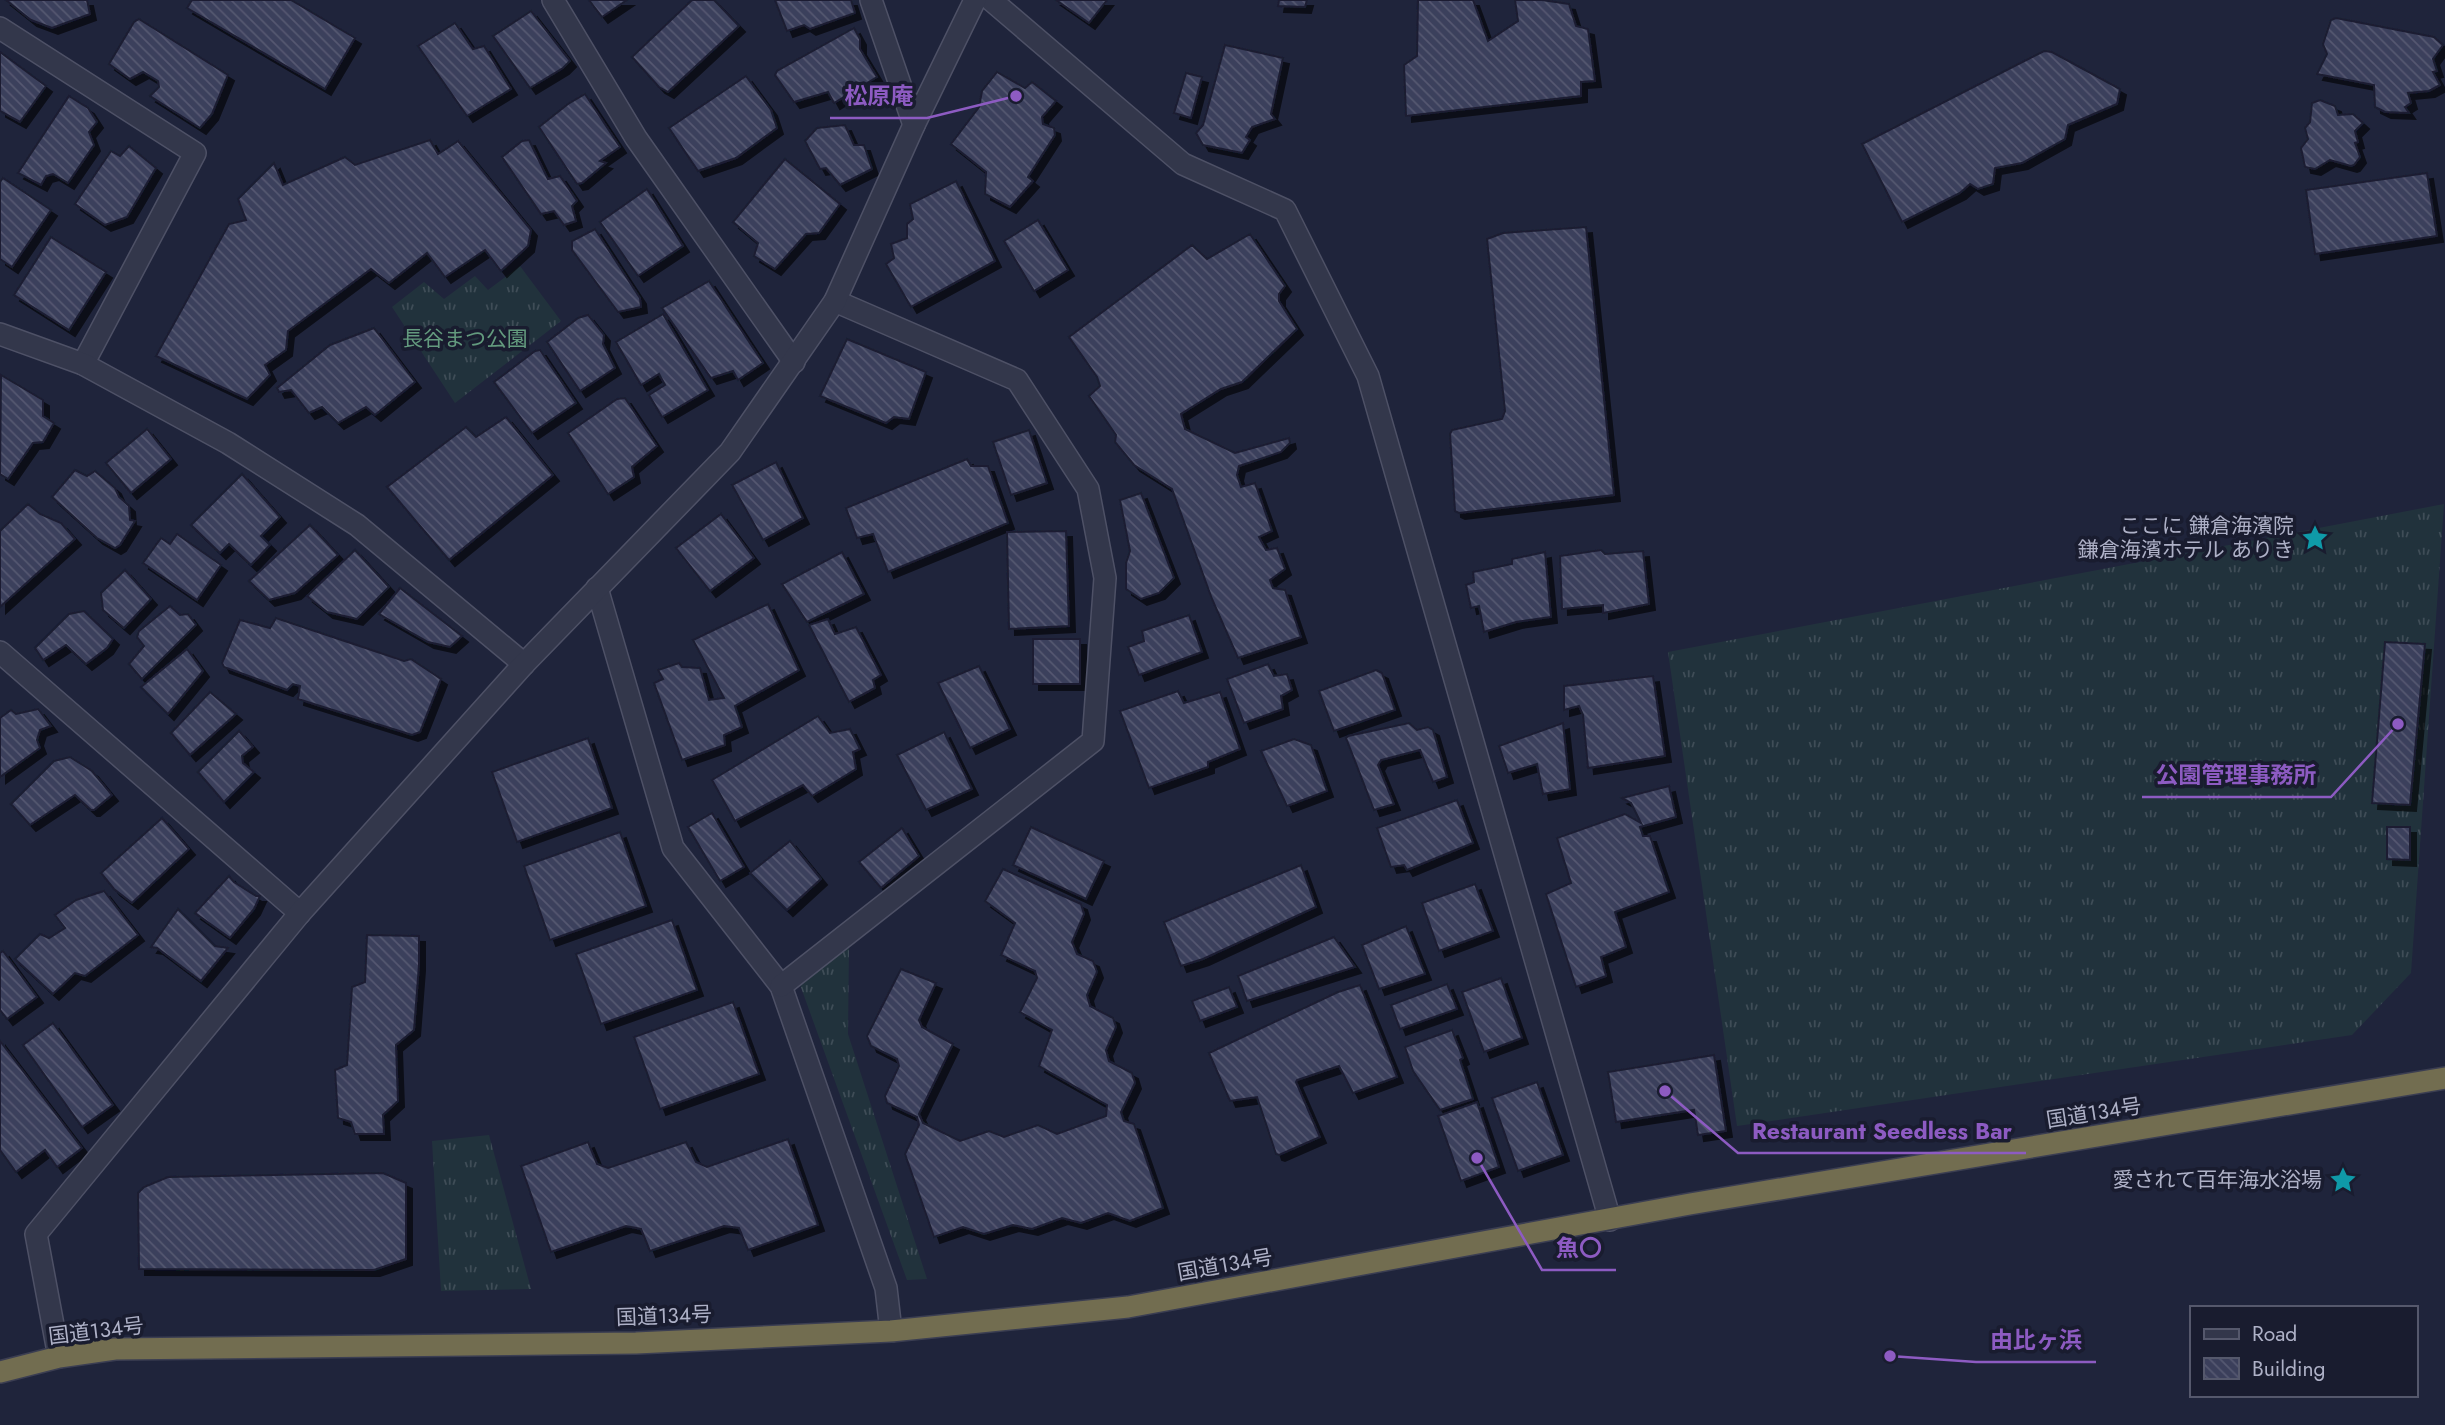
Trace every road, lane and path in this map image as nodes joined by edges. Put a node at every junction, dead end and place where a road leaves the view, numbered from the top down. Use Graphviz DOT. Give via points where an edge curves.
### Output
graph roads {
  1 [pos="554,0"];
  2 [pos="871,0"];
  3 [pos="975,0"];
  4 [pos="991,0"];
  5 [pos="0,28"];
  6 [pos="914,125"];
  7 [pos="835,301"];
  8 [pos="0,334"];
  9 [pos="793,362"];
  10 [pos="83,364"];
  11 [pos="597,588"];
  12 [pos="0,652"];
  13 [pos="524,664"];
  14 [pos="300,914"];
  15 [pos="781,986"];
  16 [pos="2445,1078"];
  17 [pos="1610,1220"];
  18 [pos="891,1331"];
  19 [pos="59,1357"];
  20 [pos="0,1372"];
  1 -- 9 [label="street" via="636,138"];
  2 -- 6 [label="street"];
  3 -- 6 [label="street"];
  4 -- 17 [label="street" via="1183,164 1285,210 1368,376"];
  5 -- 10 [label="street" via="195,153"];
  6 -- 7 [label="street"];
  7 -- 9 [label="street"];
  7 -- 15 [label="street" via="1017,380 1088,489 1105,578 1093,741"];
  8 -- 10 [label="street"];
  9 -- 11 [label="street" via="730,452"];
  10 -- 13 [label="street" via="228,443 357,525"];
  11 -- 13 [label="street"];
  11 -- 15 [label="street" via="673,848"];
  12 -- 14 [label="street"];
  13 -- 14 [label="street"];
  14 -- 19 [label="street" via="36,1234"];
  15 -- 18 [label="street" via="886,1288"];
  16 -- 17 [label="highway, 国道134号"];
  17 -- 18 [label="highway, 国道134号" via="1128,1307"];
  18 -- 19 [label="highway, 国道134号" via="636,1343 142,1348"];
  19 -- 20 [label="highway, 国道134号"];
}
